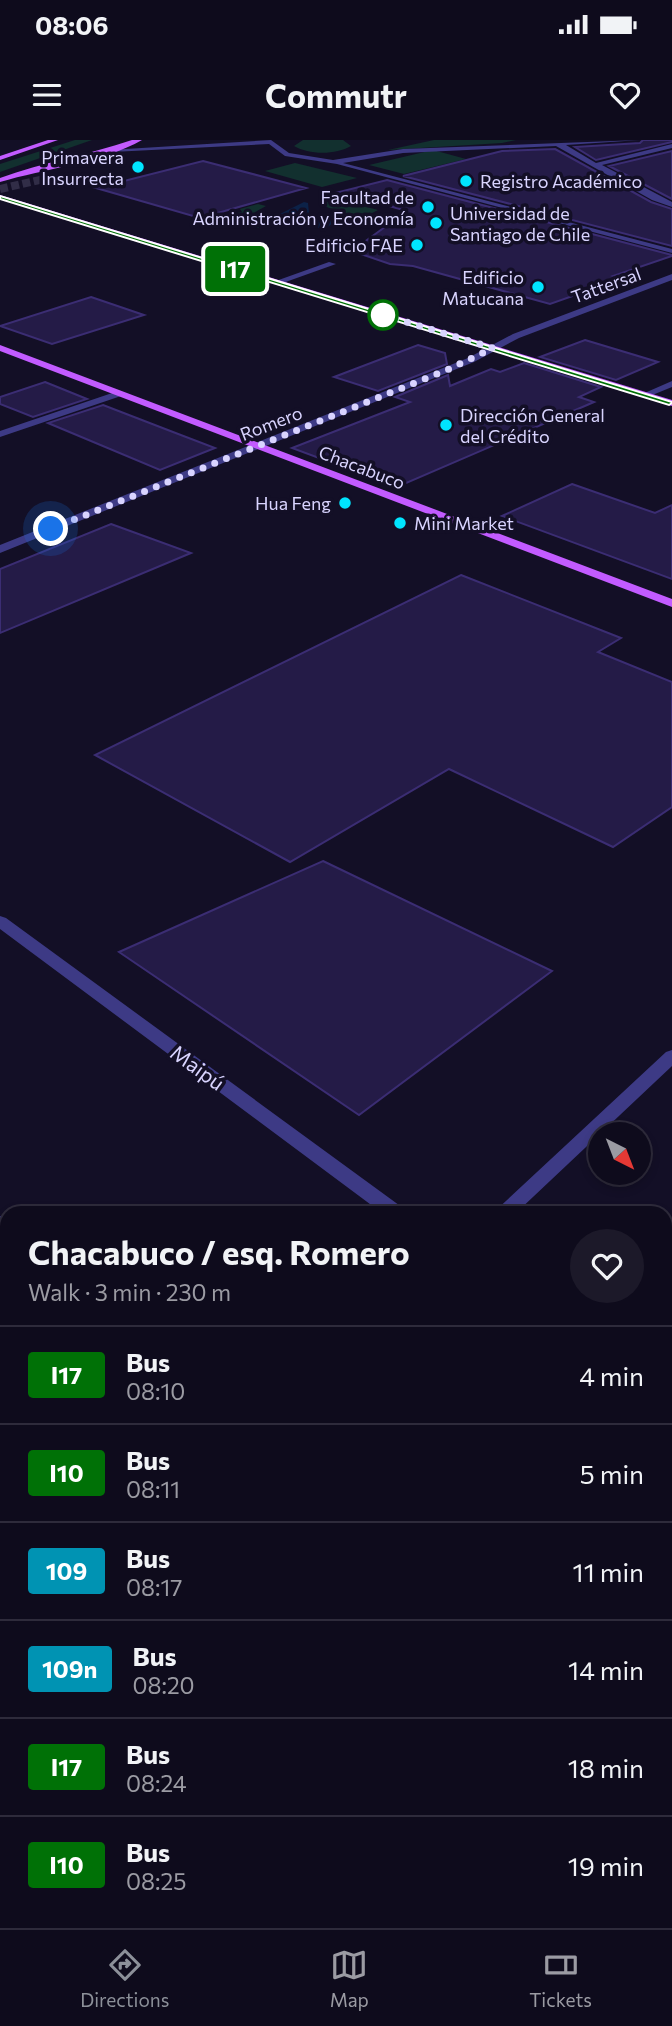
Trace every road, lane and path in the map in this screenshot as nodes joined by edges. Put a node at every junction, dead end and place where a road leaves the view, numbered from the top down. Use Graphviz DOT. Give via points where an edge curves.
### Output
graph roads {
  1 [pos="55,140"];
  2 [pos="139,140"];
  3 [pos="637,140"];
  4 [pos="103,142"];
  5 [pos="558,144"];
  6 [pos="672,146"];
  7 [pos="112,150"];
  8 [pos="531,152"];
  9 [pos="575,154"];
  10 [pos="0,158"];
  11 [pos="333,162"];
  12 [pos="595,165"];
  13 [pos="23,172"];
  14 [pos="0,180"];
  15 [pos="0,197"];
  16 [pos="672,205"];
  17 [pos="672,251"];
  18 [pos="332,264"];
  19 [pos="672,277"];
  20 [pos="278,282"];
  21 [pos="552,322"];
  22 [pos="0,348"];
  23 [pos="493,348"];
  24 [pos="672,384"];
  25 [pos="118,394"];
  26 [pos="645,395"];
  27 [pos="672,403"];
  28 [pos="0,434"];
  29 [pos="259,446"];
  30 [pos="0,549"];
  31 [pos="672,603"];
  32 [pos="0,921"];
  33 [pos="672,1056"];
  34 [pos="387,1206"];
  35 [pos="511,1206"];
  1 -- 10 [label="main road"];
  2 -- 7 [label="main road"];
  3 -- 5 [label="street"];
  4 -- 13 [label="main road"];
  5 -- 9 [label="street"];
  5 -- 11 [label="street" via="403,151"];
  6 -- 12 [label="street"];
  7 -- 11 [label="street" via="271,142 287,155"];
  7 -- 13 [label="main road"];
  8 -- 9 [label="street"];
  9 -- 12 [label="street"];
  11 -- 17 [label="street"];
  12 -- 16 [label="street"];
  13 -- 14 [label="main road"];
  15 -- 20 [label="main road"];
  18 -- 20 [label="street"];
  19 -- 21 [label="street, Tattersal"];
  20 -- 23 [label="main road"];
  21 -- 23 [label="street, Romero"];
  22 -- 25 [label="main road, Chacabuco"];
  23 -- 26 [label="main road"];
  23 -- 29 [label="street, Romero"];
  24 -- 26 [label="street"];
  25 -- 28 [label="street"];
  25 -- 29 [label="main road, Chacabuco"];
  26 -- 27 [label="main road"];
  29 -- 30 [label="street, Romero"];
  29 -- 31 [label="main road, Chacabuco"];
  32 -- 34 [label="street, Maipú"];
  33 -- 35 [label="street"];
}
